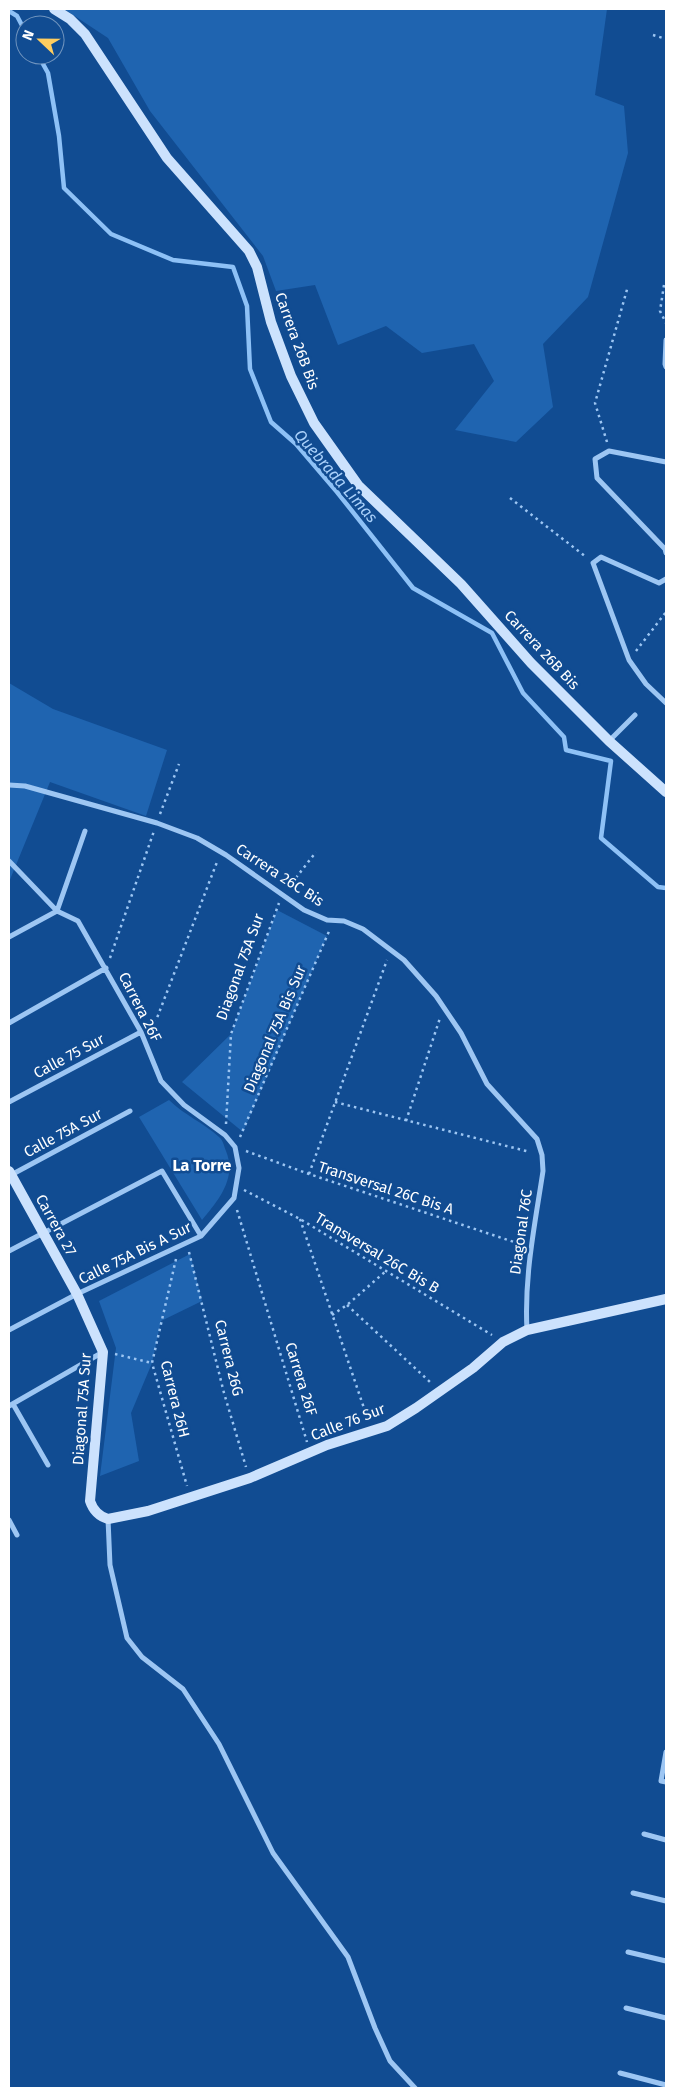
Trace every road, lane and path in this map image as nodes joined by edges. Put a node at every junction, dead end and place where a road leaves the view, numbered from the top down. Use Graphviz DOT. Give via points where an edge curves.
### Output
graph roads {
  1 [pos="54,9"];
  2 [pos="653,35"];
  3 [pos="666,39"];
  4 [pos="664,285"];
  5 [pos="628,286"];
  6 [pos="666,323"];
  7 [pos="666,340"];
  8 [pos="666,367"];
  9 [pos="609,451"];
  10 [pos="666,462"];
  11 [pos="510,498"];
  12 [pos="666,552"];
  13 [pos="593,563"];
  14 [pos="666,579"];
  15 [pos="666,612"];
  16 [pos="630,660"];
  17 [pos="666,703"];
  18 [pos="635,715"];
  19 [pos="609,741"];
  20 [pos="179,764"];
  21 [pos="9,785"];
  22 [pos="666,792"];
  23 [pos="157,822"];
  24 [pos="85,831"];
  25 [pos="221,852"];
  26 [pos="316,852"];
  27 [pos="9,861"];
  28 [pos="282,895"];
  29 [pos="57,911"];
  30 [pos="334,920"];
  31 [pos="9,937"];
  32 [pos="390,950"];
  33 [pos="106,968"];
  34 [pos="443,1007"];
  35 [pos="9,1023"];
  36 [pos="141,1032"];
  37 [pos="9,1102"];
  38 [pos="335,1102"];
  39 [pos="130,1111"];
  40 [pos="406,1121"];
  41 [pos="225,1135"];
  42 [pos="537,1138"];
  43 [pos="235,1147"];
  44 [pos="542,1155"];
  45 [pos="10,1174"];
  46 [pos="309,1174"];
  47 [pos="236,1186"];
  48 [pos="234,1198"];
  49 [pos="300,1220"];
  50 [pos="42,1233"];
  51 [pos="200,1236"];
  52 [pos="187,1243"];
  53 [pos="178,1248"];
  54 [pos="531,1248"];
  55 [pos="9,1252"];
  56 [pos="386,1271"];
  57 [pos="77,1294"];
  58 [pos="666,1299"];
  59 [pos="347,1305"];
  60 [pos="332,1315"];
  61 [pos="9,1330"];
  62 [pos="527,1330"];
  63 [pos="503,1342"];
  64 [pos="103,1352"];
  65 [pos="152,1362"];
  66 [pos="440,1391"];
  67 [pos="11,1405"];
  68 [pos="371,1431"];
  69 [pos="310,1453"];
  70 [pos="48,1465"];
  71 [pos="250,1478"];
  72 [pos="190,1497"];
  73 [pos="108,1519"];
  74 [pos="9,1520"];
  75 [pos="17,1535"];
  76 [pos="666,1752"];
  77 [pos="666,1782"];
  78 [pos="644,1834"];
  79 [pos="666,1840"];
  80 [pos="633,1893"];
  81 [pos="666,1901"];
  82 [pos="628,1952"];
  83 [pos="666,1962"];
  84 [pos="626,2008"];
  85 [pos="666,2018"];
  86 [pos="620,2072"];
  87 [pos="666,2085"];
  88 [pos="415,2088"];
  1 -- 19 [label="street, Carrera 26B Bis" via="85,34 167,158 249,251 291,376 314,422 358,485 462,584 531,662"];
  2 -- 3 [label="path"];
  4 -- 6 [label="path" via="660,311"];
  5 -- 9 [label="path" via="595,403"];
  7 -- 8 [label="street"];
  9 -- 10 [label="street"];
  9 -- 12 [label="street" via="595,459 597,478"];
  11 -- 13 [label="path"];
  13 -- 14 [label="street" via="601,557 659,583"];
  13 -- 16 [label="street"];
  15 -- 16 [label="path"];
  16 -- 17 [label="street" via="646,684"];
  18 -- 19 [label="street"];
  19 -- 22 [label="street, Carrera 26B Bis"];
  20 -- 23 [label="path"];
  21 -- 23 [label="street, Carrera 26C Bis" via="25,786"];
  23 -- 25 [label="street, Carrera 26C Bis"];
  23 -- 33 [label="path"];
  24 -- 29 [label="street"];
  25 -- 28 [label="street, Carrera 26C Bis"];
  25 -- 36 [label="path" via="157,1018"];
  26 -- 28 [label="path, Diagonal 75A Sur"];
  27 -- 29 [label="street, Carrera 26F"];
  28 -- 30 [label="street, Carrera 26C Bis" via="304,910"];
  28 -- 41 [label="path, Diagonal 75A Sur" via="231,1034"];
  29 -- 31 [label="street"];
  29 -- 33 [label="street, Carrera 26F" via="78,921"];
  30 -- 32 [label="street, Carrera 26C Bis" via="344,920 364,929"];
  30 -- 43 [label="path, Diagonal 75A Bis Sur"];
  32 -- 34 [label="street, Carrera 26C Bis" via="404,960"];
  32 -- 38 [label="path"];
  33 -- 35 [label="street"];
  33 -- 36 [label="street, Carrera 26F"];
  34 -- 40 [label="path"];
  34 -- 42 [label="street, Carrera 26C Bis" via="461,1033 487,1084"];
  36 -- 37 [label="street, Calle 75 Sur"];
  36 -- 41 [label="street, Carrera 26F" via="161,1081 184,1105"];
  38 -- 40 [label="path"];
  38 -- 46 [label="path"];
  39 -- 45 [label="street, Calle 75A Sur"];
  40 -- 44 [label="path"];
  41 -- 43 [label="street, Carrera 26F"];
  42 -- 44 [label="street, Diagonal 76C"];
  43 -- 46 [label="path, Transversal 26C Bis A"];
  43 -- 47 [label="street, Carrera 26F" via="239,1168"];
  44 -- 54 [label="street, Diagonal 76C" via="543,1171"];
  45 -- 50 [label="street, Carrera 27"];
  46 -- 54 [label="path, Transversal 26C Bis A"];
  47 -- 48 [label="street"];
  47 -- 49 [label="path, Transversal 26C Bis B"];
  48 -- 51 [label="street, Calle 75A Bis A Sur"];
  48 -- 69 [label="path, Carrera 26F"];
  49 -- 56 [label="path, Transversal 26C Bis B"];
  49 -- 60 [label="path"];
  50 -- 51 [label="street" via="162,1171"];
  50 -- 55 [label="street"];
  50 -- 57 [label="street, Carrera 27"];
  51 -- 52 [label="street, Calle 75A Bis A Sur"];
  52 -- 53 [label="street, Calle 75A Bis A Sur"];
  52 -- 71 [label="path, Carrera 26G" via="224,1393"];
  53 -- 57 [label="street, Calle 75A Bis A Sur"];
  53 -- 65 [label="path, Carrera 26H"];
  54 -- 62 [label="street, Diagonal 76C" via="525,1298"];
  56 -- 59 [label="path"];
  56 -- 63 [label="path, Transversal 26C Bis B"];
  57 -- 61 [label="street, Calle 75A Bis A Sur"];
  57 -- 64 [label="street, Diagonal 75A Sur"];
  58 -- 62 [label="street, Calle 76 Sur"];
  59 -- 60 [label="path"];
  59 -- 66 [label="path"];
  60 -- 68 [label="path"];
  62 -- 63 [label="street, Calle 76 Sur"];
  63 -- 66 [label="street, Calle 76 Sur"];
  64 -- 65 [label="path"];
  64 -- 67 [label="street"];
  64 -- 73 [label="street, Diagonal 75A Sur" via="90,1500 93,1509"];
  65 -- 72 [label="path, Carrera 26H"];
  66 -- 68 [label="street, Calle 76 Sur" via="387,1426"];
  67 -- 70 [label="street"];
  68 -- 69 [label="street, Calle 76 Sur"];
  69 -- 71 [label="street, Calle 76 Sur"];
  71 -- 72 [label="street, Calle 76 Sur"];
  72 -- 73 [label="street, Calle 76 Sur" via="148,1511"];
  73 -- 88 [label="street" via="110,1565 127,1638 142,1657 183,1689 219,1744 273,1853 348,1957 390,2061"];
  74 -- 75 [label="street"];
  76 -- 77 [label="street" via="661,1781"];
  78 -- 79 [label="street"];
  80 -- 81 [label="street"];
  82 -- 83 [label="street"];
  84 -- 85 [label="street"];
  86 -- 87 [label="street"];
}
